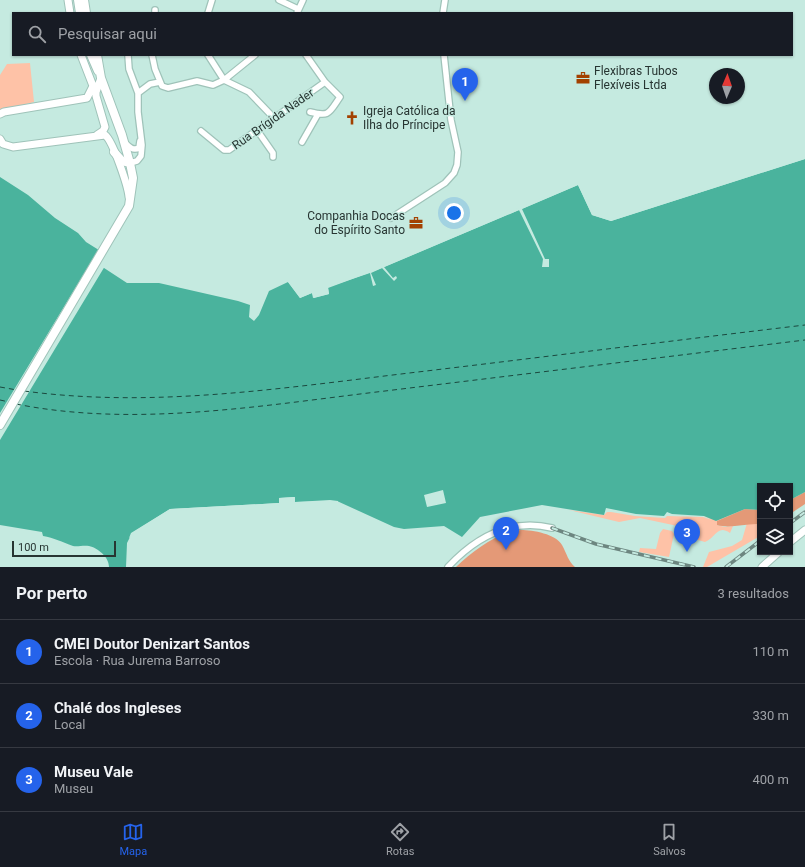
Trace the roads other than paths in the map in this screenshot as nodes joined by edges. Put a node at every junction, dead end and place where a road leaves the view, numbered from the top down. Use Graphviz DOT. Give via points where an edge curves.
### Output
graph roads {
  1 [pos="68,0"];
  2 [pos="78,0"];
  3 [pos="84,0"];
  4 [pos="212,0"];
  5 [pos="279,0"];
  6 [pos="303,0"];
  7 [pos="445,0"];
  8 [pos="298,11"];
  9 [pos="70,12"];
  10 [pos="80,12"];
  11 [pos="86,12"];
  12 [pos="208,12"];
  13 [pos="442,12"];
  14 [pos="81,56"];
  15 [pos="91,56"];
  16 [pos="98,56"];
  17 [pos="128,56"];
  18 [pos="152,56"];
  19 [pos="209,56"];
  20 [pos="253,56"];
  21 [pos="307,56"];
  22 [pos="444,56"];
  23 [pos="101,78"];
  24 [pos="224,80"];
  25 [pos="160,82"];
  26 [pos="325,82"];
  27 [pos="138,93"];
  28 [pos="310,112"];
  29 [pos="0,114"];
  30 [pos="318,114"];
  31 [pos="274,118"];
  32 [pos="257,130"];
  33 [pos="201,131"];
  34 [pos="97,135"];
  35 [pos="140,135"];
  36 [pos="0,139"];
  37 [pos="302,142"];
  38 [pos="125,143"];
  39 [pos="114,152"];
  40 [pos="273,157"];
  41 [pos="130,163"];
  42 [pos="129,206"];
  43 [pos="391,218"];
  44 [pos="0,425"];
  45 [pos="552,528"];
  46 [pos="805,530"];
  47 [pos="793,540"];
  48 [pos="776,555"];
  49 [pos="448,567"];
  50 [pos="762,567"];
  1 -- 9 [label="street"];
  2 -- 10 [label="main road"];
  3 -- 11 [label="main road"];
  4 -- 12 [label="street"];
  5 -- 8 [label="street"];
  6 -- 8 [label="street"];
  7 -- 13 [label="street"];
  14 -- 29 [label="street" via="93,86 87,98"];
  15 -- 23 [label="main road"];
  16 -- 23 [label="main road"];
  17 -- 27 [label="street" via="129,69"];
  18 -- 25 [label="street"];
  19 -- 24 [label="street"];
  20 -- 24 [label="street"];
  21 -- 26 [label="street"];
  22 -- 43 [label="street" via="451,120 458,152 457,165 454,173 444,183"];
  23 -- 34 [label="street" via="96,96 105,127"];
  23 -- 38 [label="main road"];
  24 -- 25 [label="street" via="213,85 197,81 168,88 163,87"];
  24 -- 31 [label="street" via="249,92"];
  25 -- 27 [label="street" via="150,84"];
  26 -- 30 [label="street" via="340,97 328,113"];
  26 -- 31 [label="street, Rua Brígida Nader"];
  27 -- 35 [label="street"];
  28 -- 30 [label="street"];
  30 -- 37 [label="street, Rua Brígida Nader"];
  31 -- 32 [label="street, Rua Brígida Nader"];
  32 -- 33 [label="street, Rua Brígida Nader" via="226,150"];
  32 -- 40 [label="street" via="273,153"];
  34 -- 36 [label="street" via="13,147 3,144"];
  34 -- 39 [label="street" via="107,136"];
  35 -- 38 [label="street" via="139,148 131,149"];
  35 -- 41 [label="street" via="141,156 137,161"];
  38 -- 41 [label="main road"];
  39 -- 41 [label="main road" via="122,161"];
  39 -- 42 [label="street" via="127,187"];
  41 -- 42 [label="main road" via="133,178"];
  42 -- 44 [label="main road"];
  45 -- 49 [label="street" via="528,524 501,529 477,542"];
  46 -- 47 [label="street"];
  48 -- 50 [label="street"];
}
